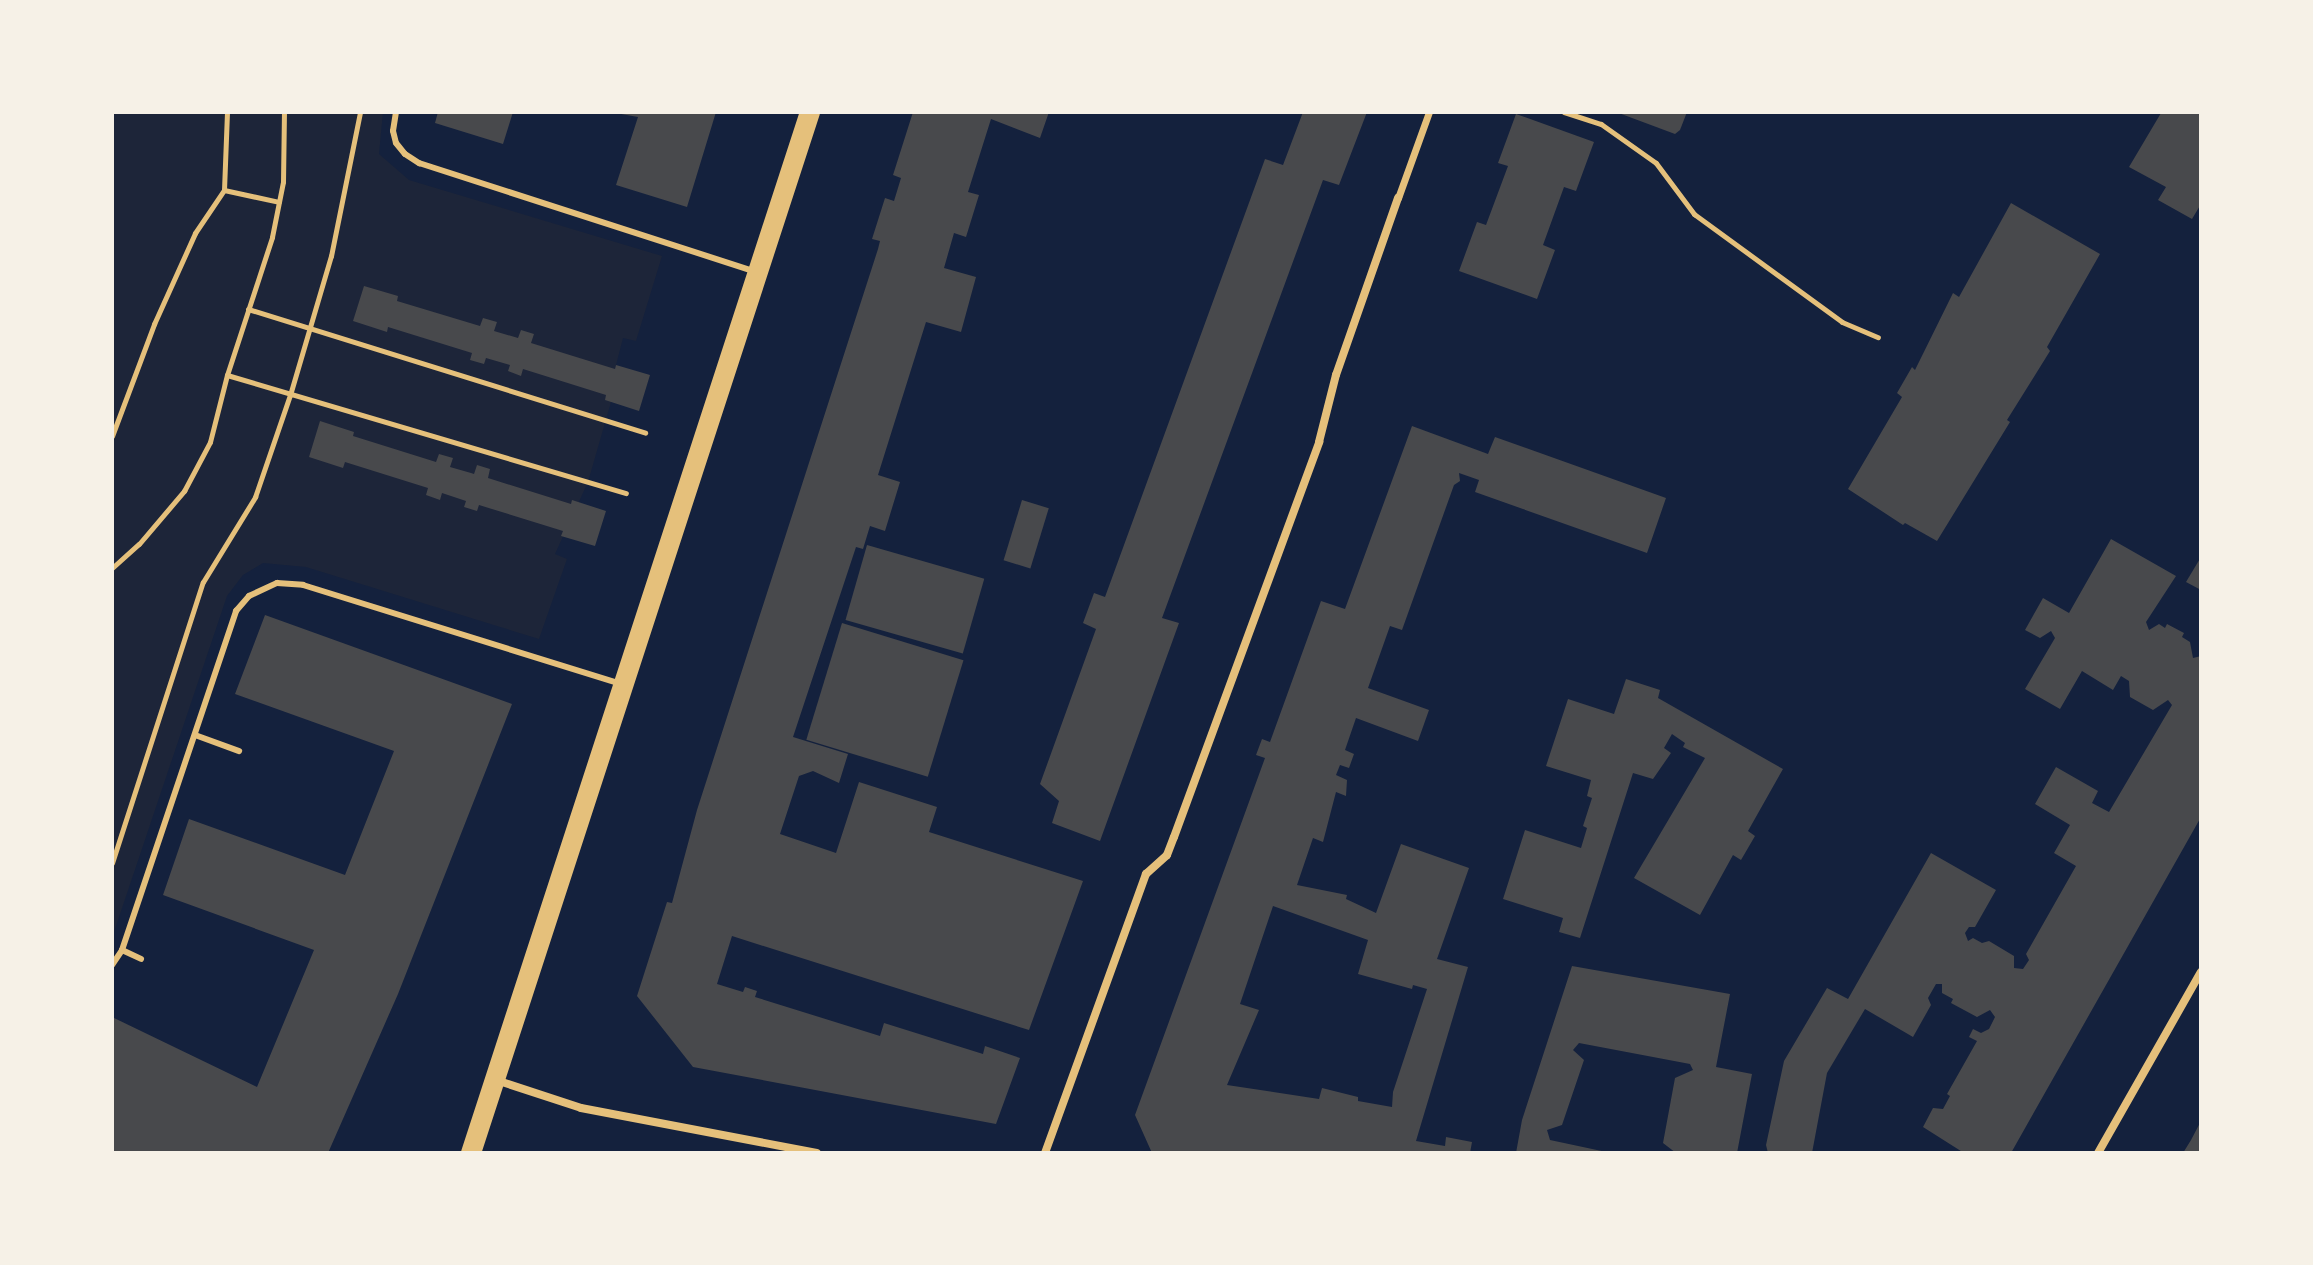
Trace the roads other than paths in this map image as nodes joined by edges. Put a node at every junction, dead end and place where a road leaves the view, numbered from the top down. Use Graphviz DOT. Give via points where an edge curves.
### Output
graph roads {
  1 [pos="396,112"];
  2 [pos="810,112"];
  3 [pos="1429,112"];
  4 [pos="1398,198"];
  5 [pos="757,272"];
  6 [pos="624,685"];
  7 [pos="195,735"];
  8 [pos="239,751"];
  9 [pos="122,950"];
  10 [pos="141,959"];
  11 [pos="112,965"];
  12 [pos="2201,972"];
  13 [pos="496,1080"];
  14 [pos="471,1153"];
  15 [pos="817,1153"];
  16 [pos="1045,1153"];
  17 [pos="2098,1153"];
  1 -- 5 [label="lane" via="396,143 419,163"];
  2 -- 5 [label="main road"];
  3 -- 4 [label="street"];
  4 -- 16 [label="street" via="1336,375 1319,442 1196,778 1167,855 1146,874"];
  5 -- 6 [label="main road"];
  6 -- 7 [label="lane" via="303,585 277,583 249,596 236,611"];
  6 -- 13 [label="main road"];
  7 -- 8 [label="lane"];
  7 -- 9 [label="lane"];
  9 -- 10 [label="lane"];
  9 -- 11 [label="lane"];
  12 -- 17 [label="street"];
  13 -- 14 [label="main road"];
  13 -- 15 [label="street" via="581,1108"];
}
